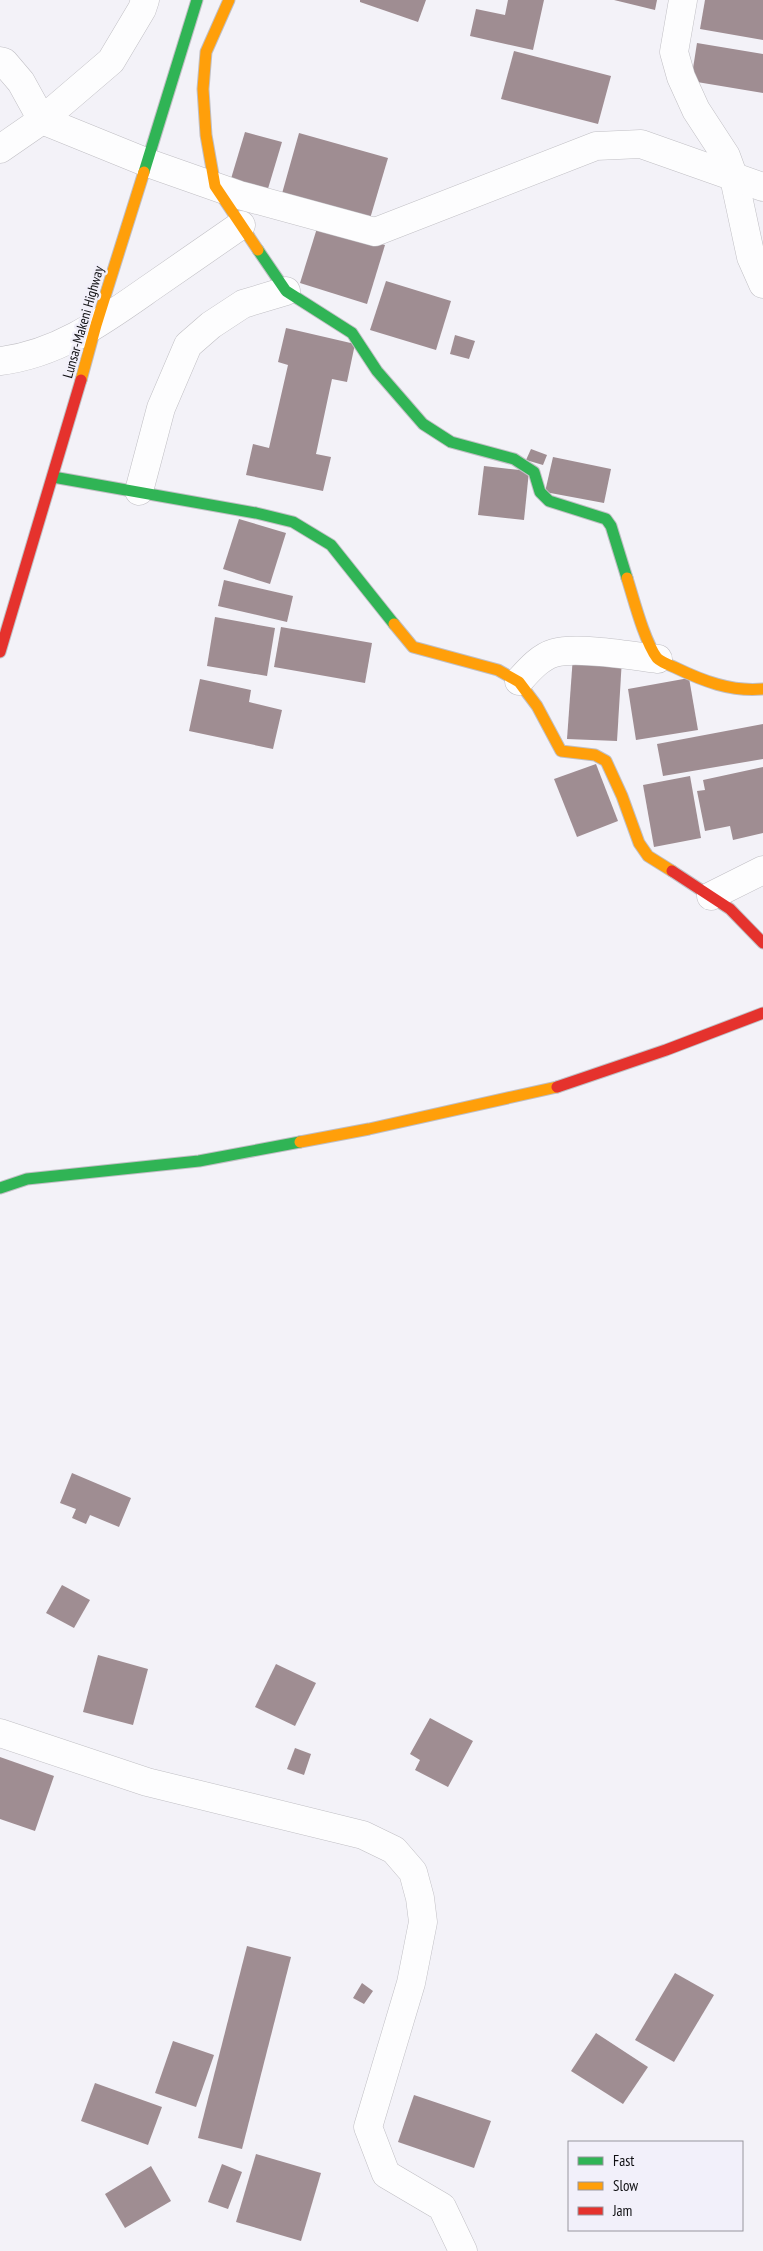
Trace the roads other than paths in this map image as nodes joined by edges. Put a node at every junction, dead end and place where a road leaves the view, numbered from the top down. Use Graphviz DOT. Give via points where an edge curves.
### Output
graph roads {
  1 [pos="145,0"];
  2 [pos="197,0"];
  3 [pos="229,0"];
  4 [pos="683,0"];
  5 [pos="0,61"];
  6 [pos="42,120"];
  7 [pos="0,149"];
  8 [pos="148,163"];
  9 [pos="734,178"];
  10 [pos="215,186"];
  11 [pos="763,187"];
  12 [pos="241,225"];
  13 [pos="763,284"];
  14 [pos="286,291"];
  15 [pos="96,326"];
  16 [pos="0,361"];
  17 [pos="53,477"];
  18 [pos="139,491"];
  19 [pos="0,652"];
  20 [pos="658,659"];
  21 [pos="518,681"];
  22 [pos="763,689"];
  23 [pos="763,870"];
  24 [pos="710,896"];
  25 [pos="763,943"];
  26 [pos="763,1013"];
  27 [pos="14,1172"];
  28 [pos="27,1178"];
  29 [pos="0,1188"];
  30 [pos="0,1733"];
  31 [pos="463,2251"];
  1 -- 6 [label="street" via="111,61"];
  2 -- 8 [label="street, Lunsar-Makeni Highway"];
  3 -- 10 [label="street" via="206,52 206,135"];
  4 -- 9 [label="street" via="674,52 680,77 696,110 726,156"];
  5 -- 6 [label="street" via="21,82"];
  6 -- 7 [label="street"];
  6 -- 8 [label="street"];
  8 -- 10 [label="street"];
  8 -- 15 [label="street, Lunsar-Makeni Highway"];
  9 -- 10 [label="street" via="641,144 596,146 375,232"];
  9 -- 11 [label="street"];
  9 -- 13 [label="street" via="751,257"];
  10 -- 12 [label="street"];
  12 -- 14 [label="street"];
  12 -- 15 [label="street"];
  14 -- 18 [label="street" via="243,304 188,345 161,408"];
  14 -- 20 [label="street" via="352,333 377,371 422,424 451,442 514,459 534,472 540,492 549,501 606,519 611,526 641,623"];
  15 -- 16 [label="street" via="60,345 15,360"];
  15 -- 17 [label="street, Lunsar-Makeni Highway"];
  17 -- 18 [label="street"];
  17 -- 19 [label="street, Lunsar-Makeni Highway"];
  18 -- 21 [label="street" via="256,512 293,522 331,546 413,647 429,654 500,670"];
  20 -- 21 [label="street" via="571,651 554,653 538,662"];
  20 -- 22 [label="street" via="728,689"];
  21 -- 24 [label="street" via="532,699 561,751 595,754 606,760 639,843 648,856"];
  23 -- 24 [label="street"];
  24 -- 25 [label="street" via="730,909"];
  26 -- 28 [label="street" via="560,1086 369,1129 200,1161"];
  27 -- 28 [label="street"];
  28 -- 29 [label="street"];
  30 -- 31 [label="street" via="147,1782 363,1835 394,1850 413,1872 423,1922 411,1983 368,2127 386,2174 442,2206"];
}
